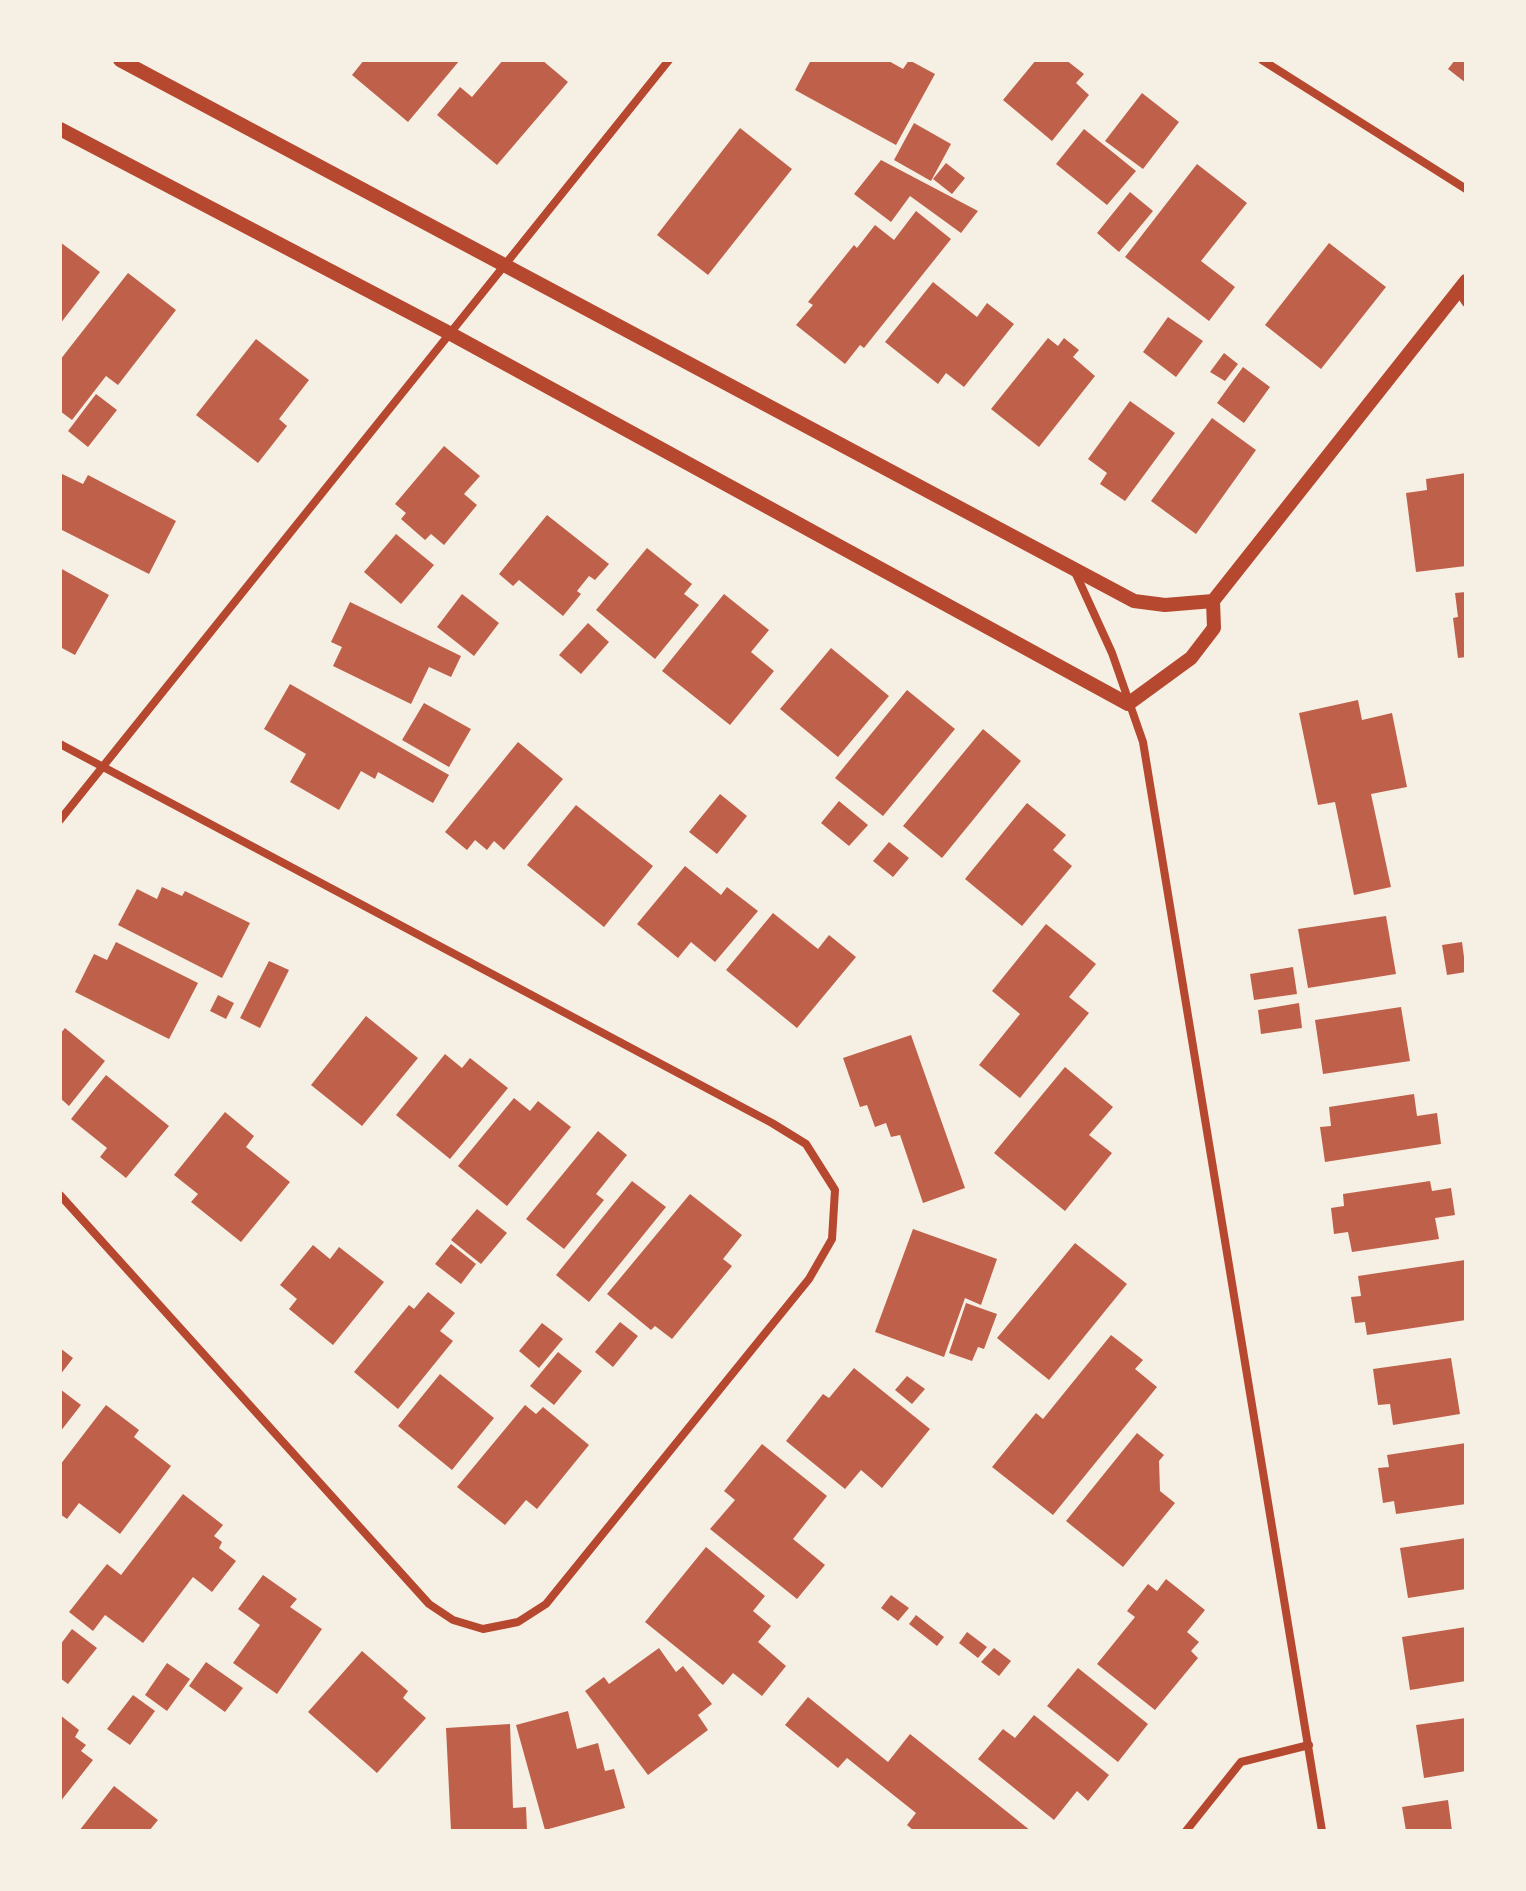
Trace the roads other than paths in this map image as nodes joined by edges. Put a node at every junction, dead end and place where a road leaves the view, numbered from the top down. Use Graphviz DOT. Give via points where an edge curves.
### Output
graph roads {
  1 [pos="120,60"];
  2 [pos="669,60"];
  3 [pos="1262,60"];
  4 [pos="60,129"];
  5 [pos="1466,189"];
  6 [pos="504,265"];
  7 [pos="1463,292"];
  8 [pos="451,334"];
  9 [pos="1073,568"];
  10 [pos="1213,601"];
  11 [pos="1128,704"];
  12 [pos="60,744"];
  13 [pos="100,767"];
  14 [pos="60,820"];
  15 [pos="60,1195"];
  16 [pos="1309,1745"];
  17 [pos="1186,1831"];
  18 [pos="1322,1831"];
  1 -- 6 [label="street"];
  2 -- 6 [label="street"];
  3 -- 5 [label="street"];
  4 -- 8 [label="street"];
  6 -- 8 [label="street"];
  6 -- 9 [label="street"];
  7 -- 10 [label="street"];
  8 -- 11 [label="street"];
  8 -- 13 [label="street"];
  9 -- 10 [label="street" via="1134,601"];
  9 -- 11 [label="street" via="1112,653"];
  10 -- 11 [label="street" via="1214,628 1191,658"];
  11 -- 16 [label="street" via="1143,742"];
  12 -- 13 [label="street"];
  13 -- 14 [label="street"];
  13 -- 15 [label="street" via="806,1144 835,1190 832,1239 809,1279 546,1604 518,1622 483,1629 453,1620 429,1604"];
  16 -- 17 [label="street" via="1241,1762"];
  16 -- 18 [label="street"];
}
